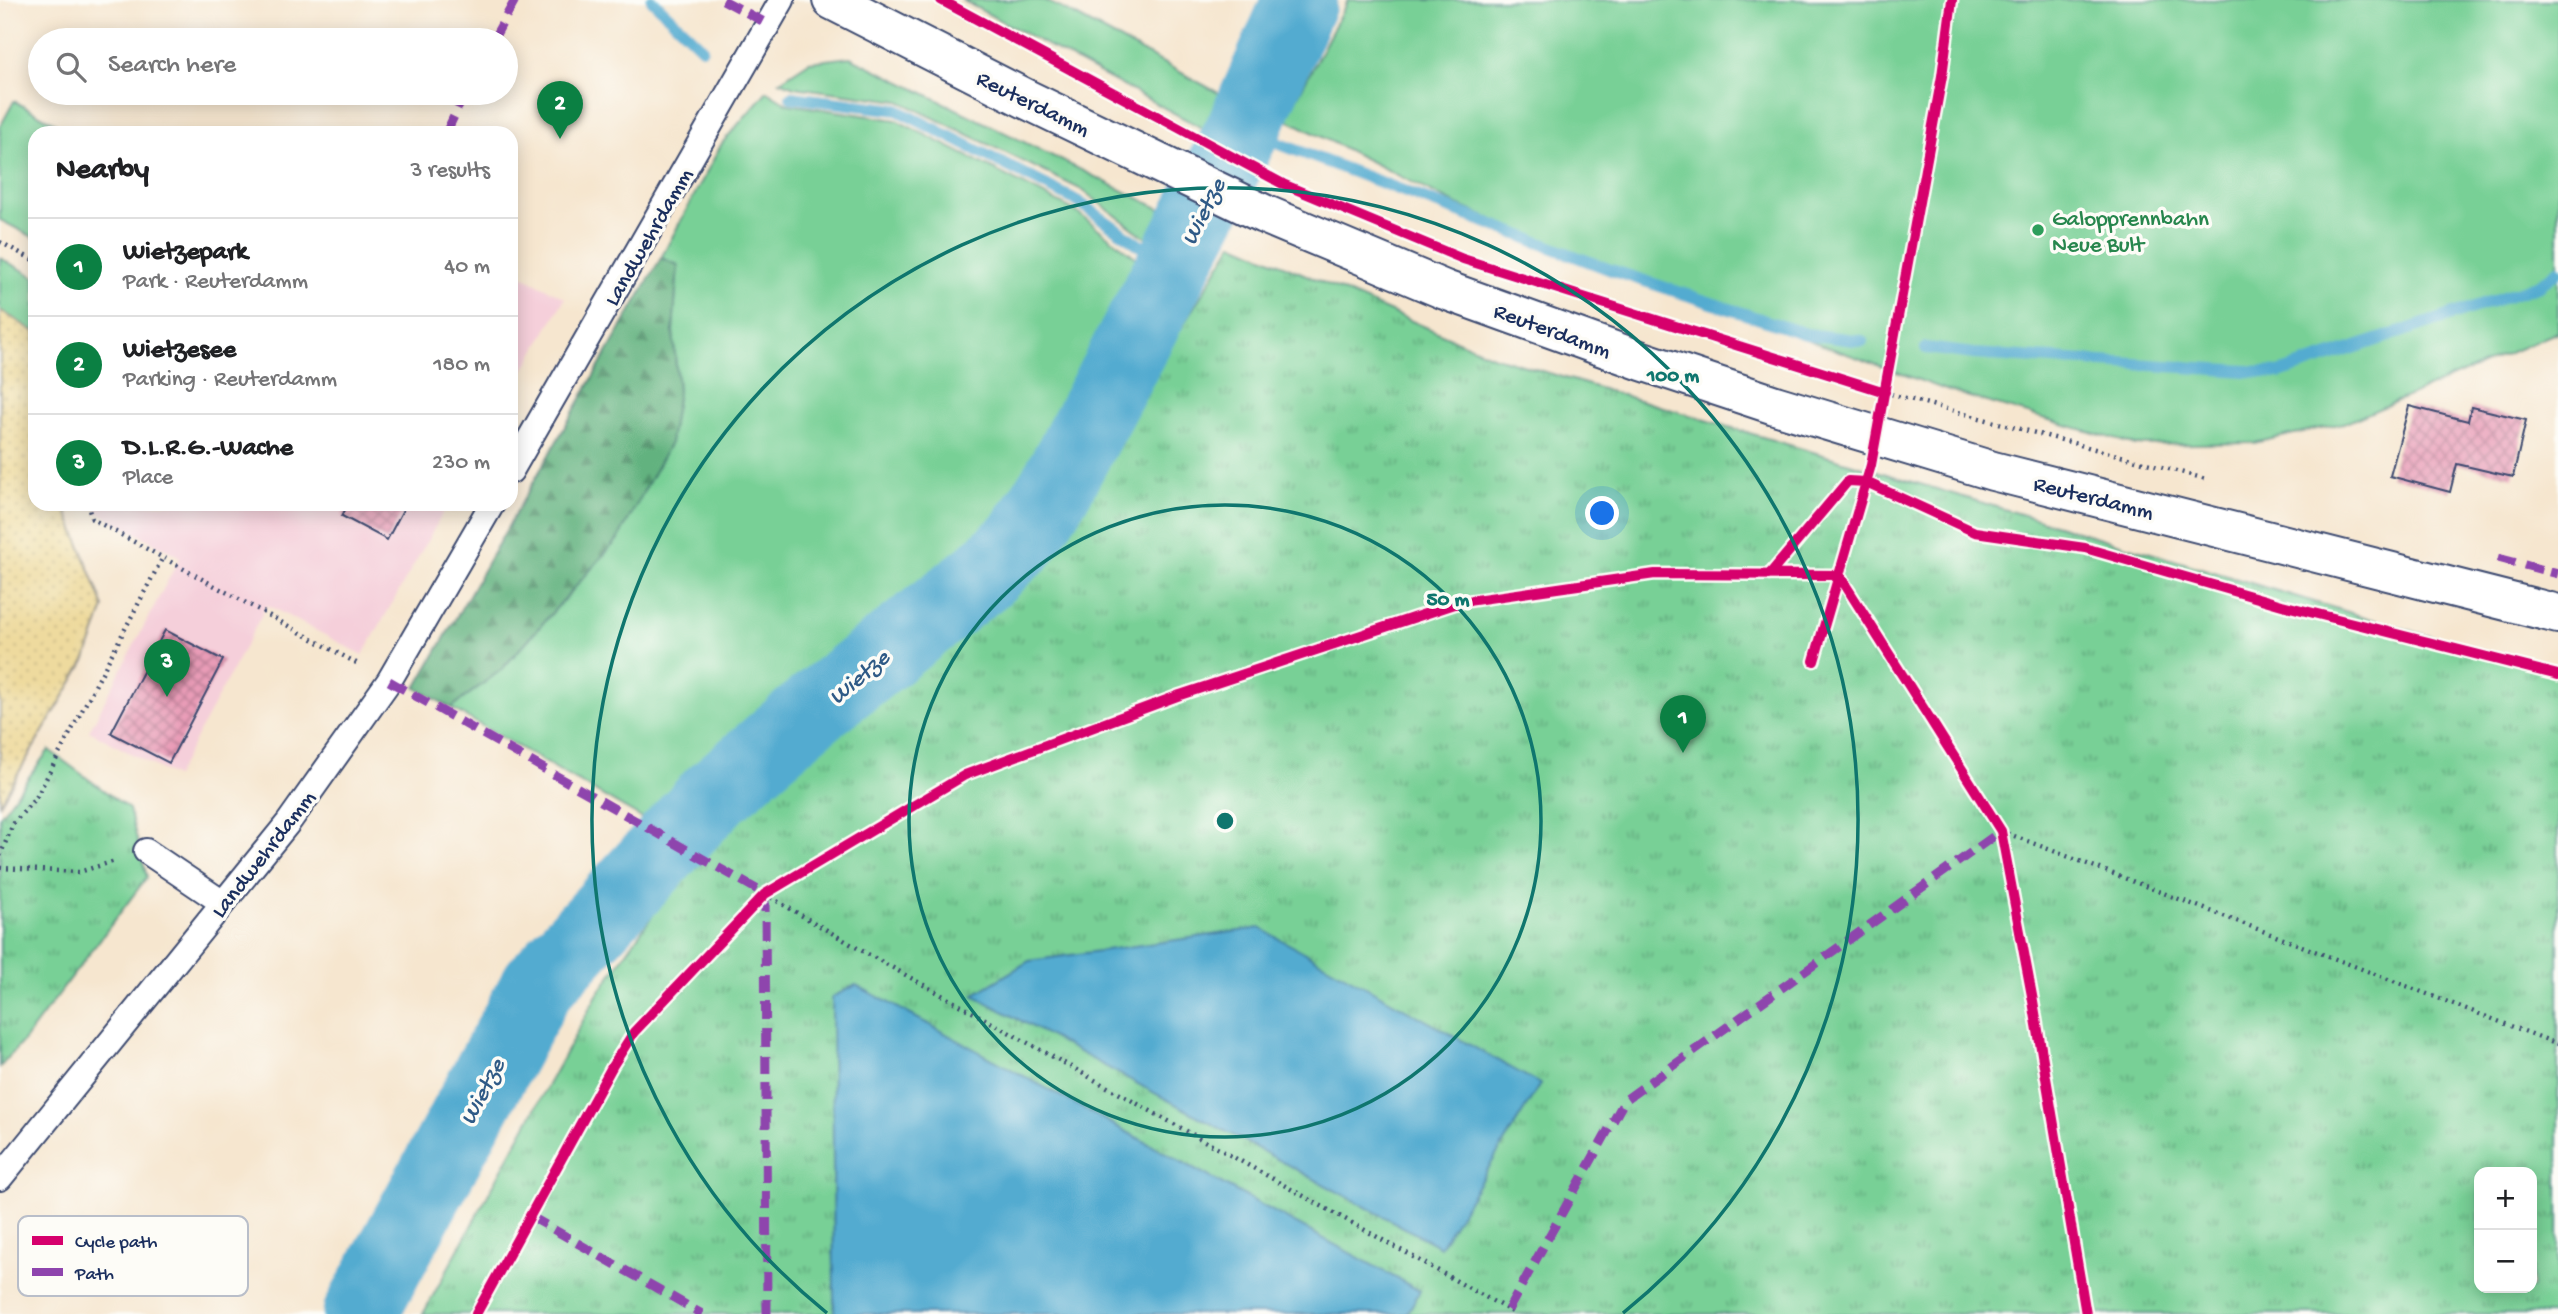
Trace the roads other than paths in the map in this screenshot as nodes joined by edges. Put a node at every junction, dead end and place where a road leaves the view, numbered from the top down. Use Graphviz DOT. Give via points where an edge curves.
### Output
graph roads {
  1 [pos="782,0"];
  2 [pos="832,0"];
  3 [pos="518,459"];
  4 [pos="488,511"];
  5 [pos="2558,614"];
  6 [pos="146,851"];
  7 [pos="223,903"];
  8 [pos="0,1178"];
  1 -- 3 [label="lane, Landwehrdamm"];
  2 -- 5 [label="street, Reuterdamm" via="1264,214 1445,290 1642,361 1993,471"];
  4 -- 7 [label="lane, Landwehrdamm" via="389,681 288,823"];
  6 -- 7 [label="lane"];
  7 -- 8 [label="lane, Landwehrdamm"];
}
